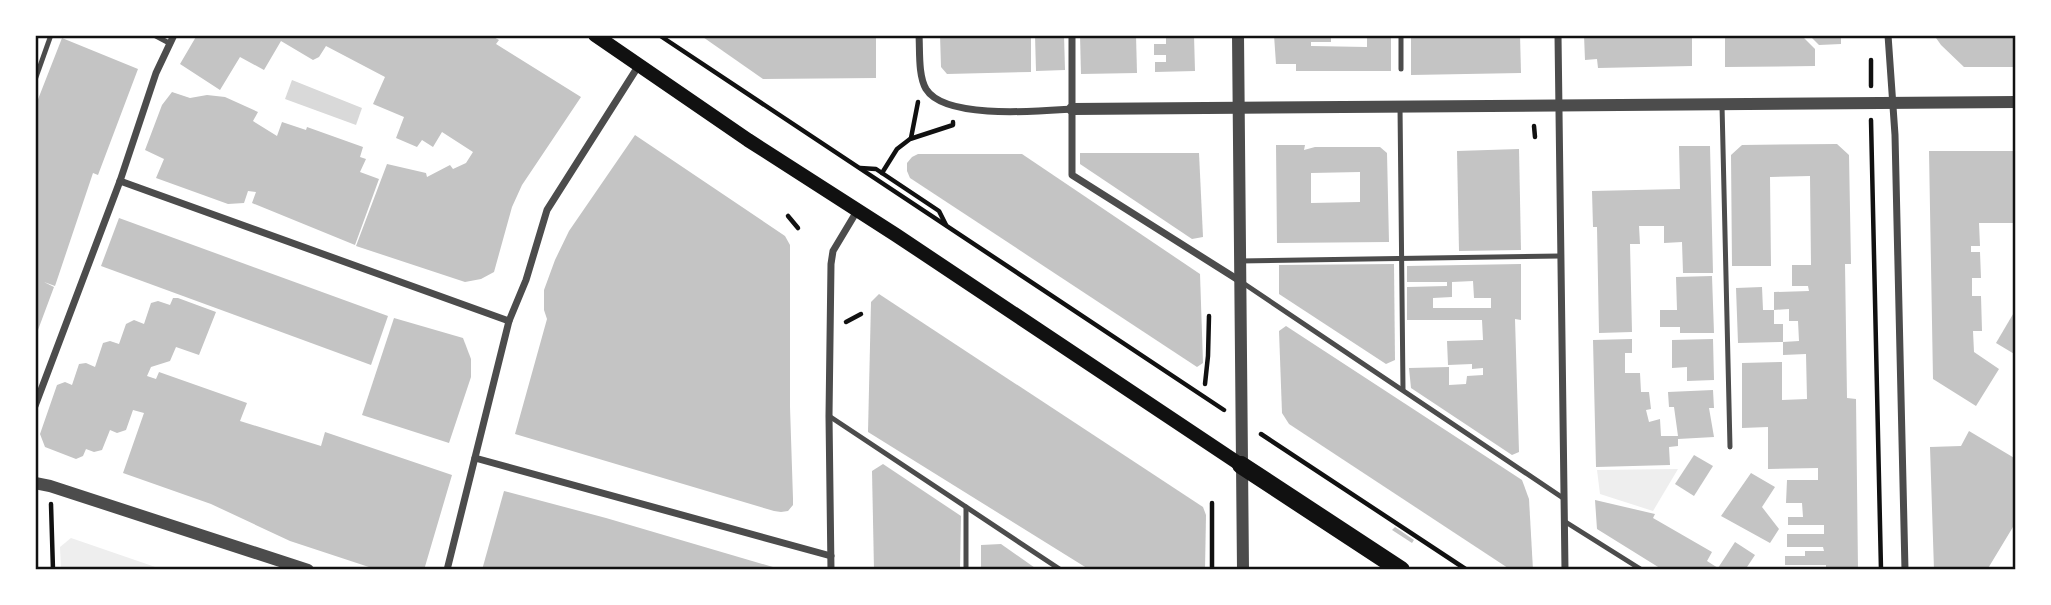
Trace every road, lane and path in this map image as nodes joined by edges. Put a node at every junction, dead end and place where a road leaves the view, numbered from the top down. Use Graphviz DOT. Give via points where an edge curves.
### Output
graph roads {
  1 [pos="51,35"];
  2 [pos="154,35"];
  3 [pos="174,35"];
  4 [pos="595,35"];
  5 [pos="659,35"];
  6 [pos="919,35"];
  7 [pos="1072,35"];
  8 [pos="1237,35"];
  9 [pos="1401,35"];
  10 [pos="1558,35"];
  11 [pos="1888,35"];
  12 [pos="169,43"];
  13 [pos="639,64"];
  14 [pos="1401,69"];
  15 [pos="35,80"];
  16 [pos="926,89"];
  17 [pos="1892,102"];
  18 [pos="2016,102"];
  19 [pos="1560,104"];
  20 [pos="1722,105"];
  21 [pos="1401,106"];
  22 [pos="954,107"];
  23 [pos="1238,107"];
  24 [pos="1072,108"];
  25 [pos="1534,126"];
  26 [pos="1535,136"];
  27 [pos="911,139"];
  28 [pos="1871,150"];
  29 [pos="859,168"];
  30 [pos="882,173"];
  31 [pos="120,181"];
  32 [pos="857,211"];
  33 [pos="788,216"];
  34 [pos="946,226"];
  35 [pos="798,228"];
  36 [pos="1560,256"];
  37 [pos="1402,258"];
  38 [pos="1240,261"];
  39 [pos="1240,281"];
  40 [pos="1209,316"];
  41 [pos="509,321"];
  42 [pos="1205,384"];
  43 [pos="1403,389"];
  44 [pos="35,405"];
  45 [pos="829,416"];
  46 [pos="1241,421"];
  47 [pos="1730,447"];
  48 [pos="475,458"];
  49 [pos="1241,465"];
  50 [pos="35,483"];
  51 [pos="50,486"];
  52 [pos="1563,498"];
  53 [pos="1212,503"];
  54 [pos="966,507"];
  55 [pos="1564,521"];
  56 [pos="831,556"];
  57 [pos="53,570"];
  58 [pos="308,570"];
  59 [pos="447,570"];
  60 [pos="831,570"];
  61 [pos="966,570"];
  62 [pos="1061,570"];
  63 [pos="1212,570"];
  64 [pos="1243,570"];
  65 [pos="1401,570"];
  66 [pos="1467,570"];
  67 [pos="1565,570"];
  68 [pos="1642,570"];
  69 [pos="1881,570"];
  70 [pos="1905,570"];
  1 -- 15 [label="lane"];
  2 -- 12 [label="lane"];
  3 -- 12 [label="street"];
  4 -- 13 [label="main road"];
  5 -- 29 [label="path"];
  6 -- 16 [label="street"];
  7 -- 24 [label="street"];
  8 -- 23 [label="street"];
  9 -- 14 [label="lane"];
  10 -- 19 [label="street"];
  11 -- 17 [label="street"];
  12 -- 31 [label="street"];
  13 -- 32 [label="main road"];
  13 -- 41 [label="street" via="547,210"];
  16 -- 22 [label="street"];
  16 -- 27 [label="path" via="918,100"];
  17 -- 18 [label="street"];
  17 -- 20 [label="street"];
  17 -- 70 [label="street"];
  19 -- 20 [label="street"];
  19 -- 21 [label="street"];
  19 -- 36 [label="street"];
  20 -- 47 [label="lane"];
  21 -- 23 [label="street"];
  21 -- 37 [label="lane"];
  22 -- 24 [label="street" via="980,111"];
  22 -- 27 [label="path" via="953,125"];
  23 -- 24 [label="street"];
  23 -- 38 [label="street"];
  24 -- 39 [label="street" via="1072,175"];
  25 -- 26 [label="path"];
  27 -- 30 [label="path" via="897,149"];
  28 -- 69 [label="path"];
  29 -- 30 [label="path"];
  29 -- 34 [label="path"];
  30 -- 34 [label="path" via="939,211"];
  31 -- 41 [label="street"];
  31 -- 44 [label="street"];
  32 -- 45 [label="street" via="833,251 831,264"];
  32 -- 49 [label="main road"];
  33 -- 35 [label="path"];
  34 -- 46 [label="path"];
  36 -- 37 [label="lane"];
  36 -- 52 [label="street"];
  37 -- 38 [label="lane"];
  37 -- 43 [label="lane"];
  38 -- 39 [label="street"];
  39 -- 43 [label="lane"];
  39 -- 46 [label="street"];
  40 -- 42 [label="path"];
  41 -- 48 [label="street"];
  43 -- 52 [label="lane"];
  45 -- 54 [label="lane"];
  45 -- 56 [label="street"];
  46 -- 49 [label="street"];
  46 -- 66 [label="path"];
  48 -- 56 [label="street"];
  48 -- 59 [label="street"];
  49 -- 64 [label="street"];
  49 -- 65 [label="main road"];
  50 -- 51 [label="street"];
  51 -- 57 [label="path"];
  51 -- 58 [label="street"];
  52 -- 55 [label="street"];
  53 -- 63 [label="path"];
  54 -- 61 [label="lane"];
  54 -- 62 [label="lane"];
  55 -- 67 [label="street"];
  55 -- 68 [label="lane"];
  56 -- 60 [label="street"];
}
